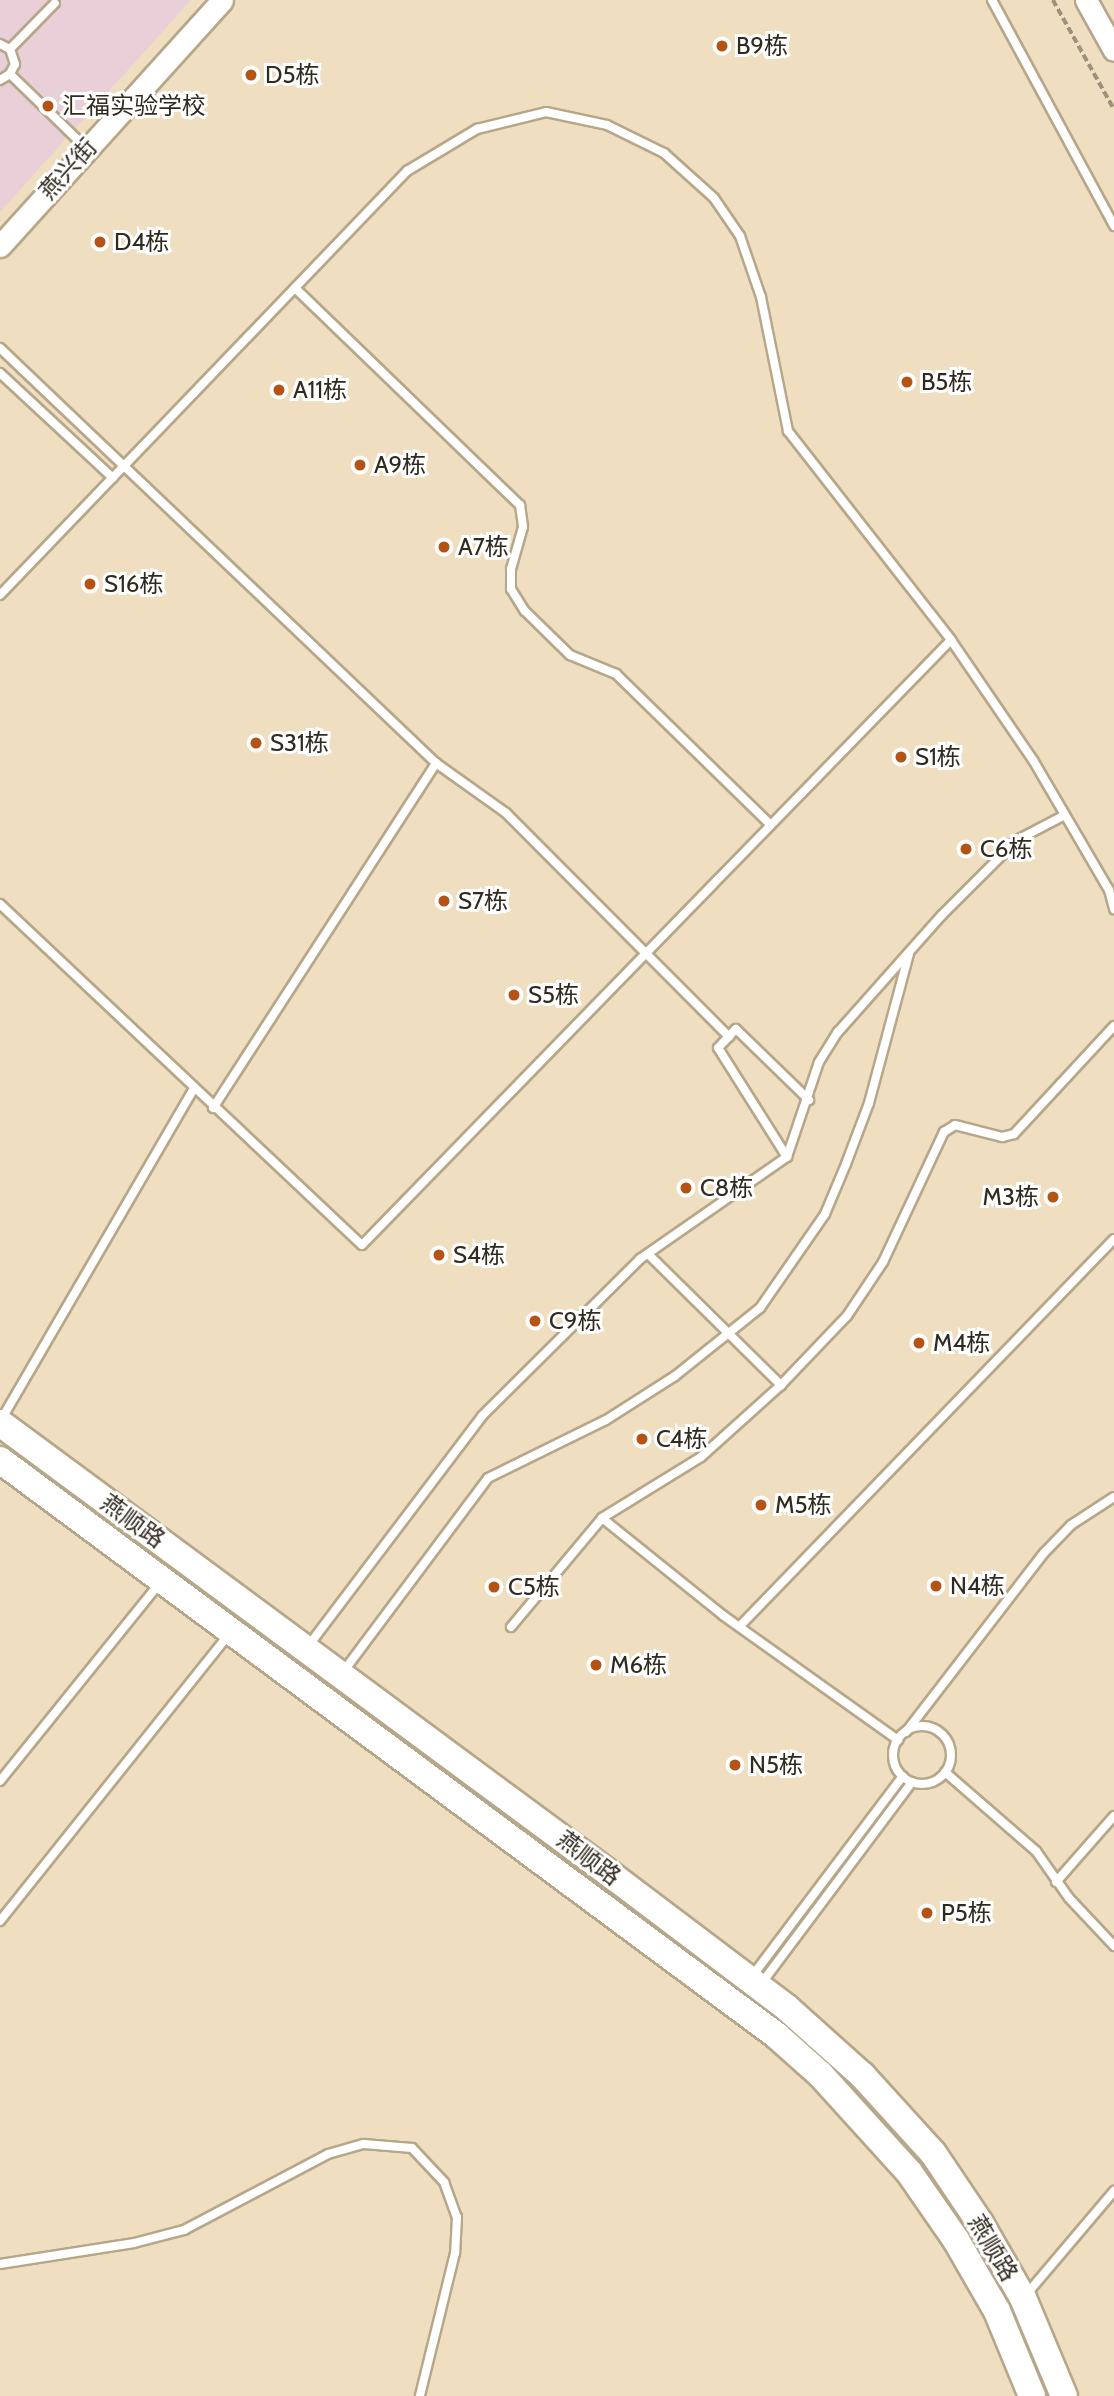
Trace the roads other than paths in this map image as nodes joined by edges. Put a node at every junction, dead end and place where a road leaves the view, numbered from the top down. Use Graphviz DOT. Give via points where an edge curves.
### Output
graph roads {
  1 [pos="222,0"];
  2 [pos="992,0"];
  3 [pos="1086,0"];
  4 [pos="55,3"];
  5 [pos="0,44"];
  6 [pos="10,49"];
  7 [pos="1114,50"];
  8 [pos="10,74"];
  9 [pos="0,80"];
  10 [pos="87,149"];
  11 [pos="1114,226"];
  12 [pos="0,246"];
  13 [pos="295,288"];
  14 [pos="0,348"];
  15 [pos="0,373"];
  16 [pos="125,466"];
  17 [pos="113,478"];
  18 [pos="0,596"];
  19 [pos="950,640"];
  20 [pos="436,763"];
  21 [pos="1065,815"];
  22 [pos="771,825"];
  23 [pos="0,904"];
  24 [pos="1114,909"];
  25 [pos="910,951"];
  26 [pos="645,954"];
  27 [pos="1114,1026"];
  28 [pos="729,1037"];
  29 [pos="193,1090"];
  30 [pos="809,1100"];
  31 [pos="213,1108"];
  32 [pos="787,1157"];
  33 [pos="1114,1239"];
  34 [pos="648,1254"];
  35 [pos="731,1335"];
  36 [pos="782,1385"];
  37 [pos="0,1423"];
  38 [pos="0,1460"];
  39 [pos="1114,1497"];
  40 [pos="602,1518"];
  41 [pos="162,1581"];
  42 [pos="740,1626"];
  43 [pos="511,1627"];
  44 [pos="230,1632"];
  45 [pos="306,1649"];
  46 [pos="341,1675"];
  47 [pos="905,1732"];
  48 [pos="898,1740"];
  49 [pos="945,1772"];
  50 [pos="903,1776"];
  51 [pos="0,1781"];
  52 [pos="912,1782"];
  53 [pos="1114,1816"];
  54 [pos="1056,1882"];
  55 [pos="0,1921"];
  56 [pos="1114,1946"];
  57 [pos="754,1983"];
  58 [pos="1114,2191"];
  59 [pos="0,2264"];
  60 [pos="1023,2298"];
  61 [pos="420,2396"];
  62 [pos="1032,2396"];
  63 [pos="1065,2396"];
  1 -- 10 [label="street, 燕兴街"];
  2 -- 11 [label="lane"];
  3 -- 7 [label="street"];
  4 -- 6 [label="lane"];
  5 -- 6 [label="lane"];
  6 -- 8 [label="lane" via="15,64"];
  8 -- 9 [label="lane"];
  8 -- 10 [label="lane"];
  10 -- 12 [label="street, 燕兴街"];
  13 -- 16 [label="lane"];
  13 -- 19 [label="lane" via="407,170 477,129 546,112 607,125 664,153 714,198 740,236 761,297 788,431"];
  13 -- 22 [label="lane" via="520,505 523,527 511,569 511,589 525,611 570,654 616,674"];
  14 -- 16 [label="lane"];
  15 -- 17 [label="lane"];
  16 -- 17 [label="lane"];
  16 -- 20 [label="lane"];
  17 -- 18 [label="lane"];
  19 -- 21 [label="lane"];
  19 -- 22 [label="lane"];
  20 -- 26 [label="lane" via="506,813"];
  20 -- 31 [label="lane"];
  21 -- 24 [label="lane" via="1109,890"];
  21 -- 25 [label="lane" via="1017,840"];
  22 -- 26 [label="lane"];
  23 -- 29 [label="lane"];
  25 -- 30 [label="lane" via="838,1032 819,1062"];
  25 -- 35 [label="lane" via="869,1103 825,1214 760,1308"];
  26 -- 28 [label="lane"];
  26 -- 31 [label="lane" via="362,1245"];
  27 -- 36 [label="lane" via="1014,1134 1002,1137 955,1125 944,1132 883,1262 847,1316"];
  28 -- 30 [label="lane" via="736,1030"];
  28 -- 32 [label="lane" via="718,1048"];
  29 -- 31 [label="lane"];
  29 -- 37 [label="lane"];
  30 -- 32 [label="lane"];
  32 -- 34 [label="lane"];
  33 -- 42 [label="lane"];
  34 -- 35 [label="lane"];
  34 -- 45 [label="lane" via="482,1416"];
  35 -- 36 [label="lane"];
  35 -- 46 [label="lane" via="606,1420 488,1478"];
  36 -- 40 [label="lane" via="701,1457"];
  37 -- 45 [label="main road, 燕顺路"];
  38 -- 41 [label="main road, 燕顺路"];
  39 -- 47 [label="lane" via="1071,1525 1044,1553"];
  40 -- 42 [label="lane"];
  40 -- 43 [label="lane"];
  41 -- 44 [label="main road, 燕顺路"];
  41 -- 51 [label="lane"];
  42 -- 48 [label="lane"];
  44 -- 55 [label="lane"];
  44 -- 62 [label="main road, 燕顺路" via="776,2035 820,2074 909,2172 956,2239 997,2311"];
  45 -- 46 [label="main road, 燕顺路"];
  46 -- 57 [label="main road, 燕顺路"];
  47 -- 48 [label="lane"];
  47 -- 49 [label="lane" via="927,1727 944,1737 951,1753"];
  48 -- 50 [label="lane" via="894,1762"];
  49 -- 52 [label="lane" via="929,1783"];
  49 -- 54 [label="lane" via="1036,1851"];
  50 -- 52 [label="lane"];
  50 -- 57 [label="lane"];
  52 -- 57 [label="lane"];
  53 -- 54 [label="lane"];
  54 -- 56 [label="lane"];
  57 -- 60 [label="main road, 燕顺路" via="862,2074 933,2152"];
  58 -- 60 [label="lane"];
  59 -- 61 [label="lane" via="134,2244 184,2230 340,2150 383,2143 412,2148 444,2182 457,2217 455,2253"];
  60 -- 63 [label="main road, 燕顺路"];
}
